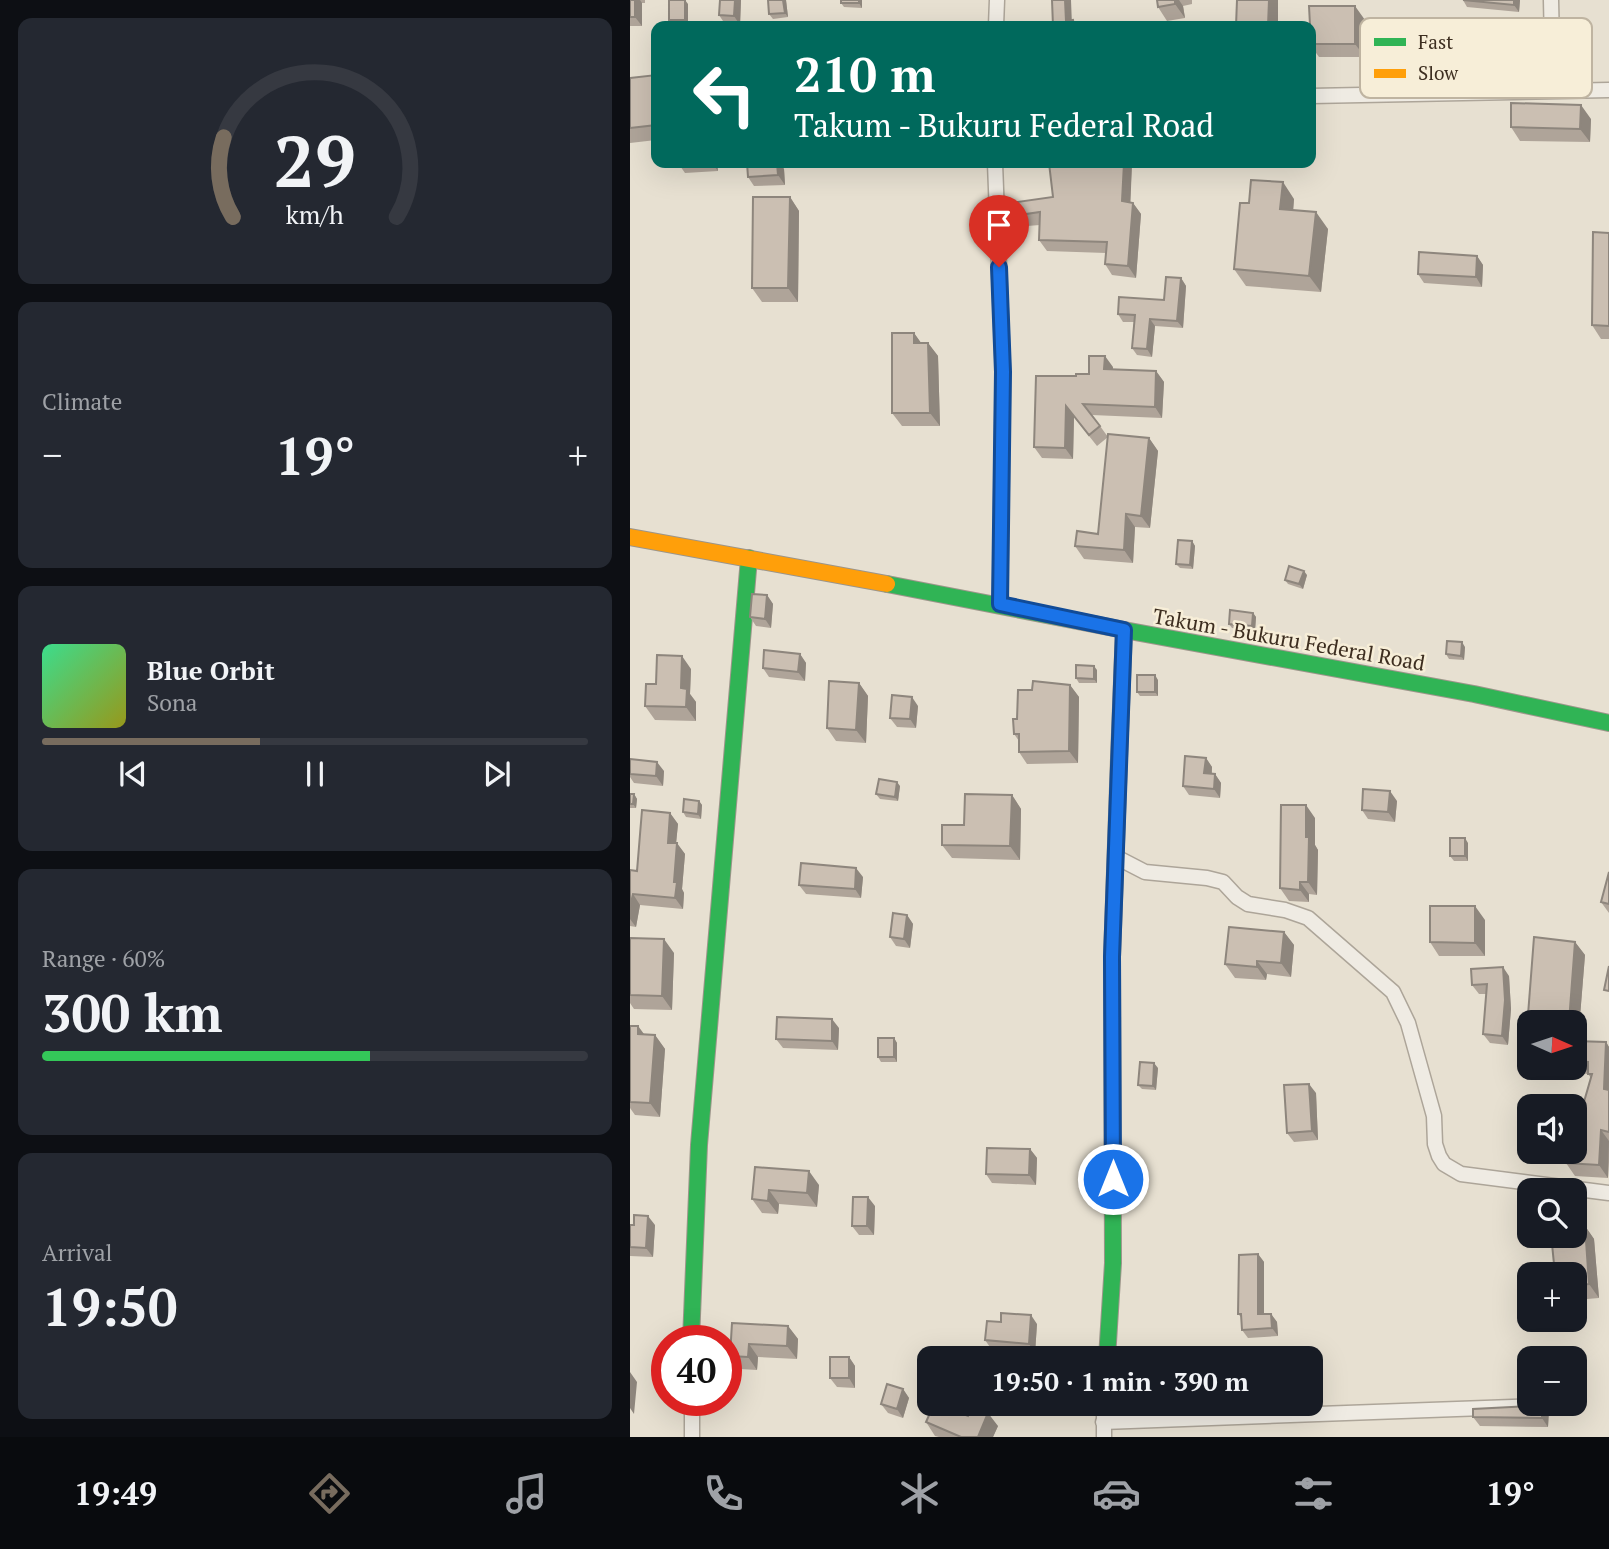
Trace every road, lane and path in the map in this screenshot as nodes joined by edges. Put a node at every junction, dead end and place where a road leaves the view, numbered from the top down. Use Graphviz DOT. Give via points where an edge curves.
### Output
graph roads {
  1 [pos="997,0"];
  2 [pos="1551,0"];
  3 [pos="1551,18"];
  4 [pos="996,21"];
  5 [pos="1360,95"];
  6 [pos="1316,96"];
  7 [pos="995,168"];
  8 [pos="630,537"];
  9 [pos="749,558"];
  10 [pos="1000,604"];
  11 [pos="1124,630"];
  12 [pos="1609,723"];
  13 [pos="1116,857"];
  14 [pos="1609,1193"];
  15 [pos="691,1325"];
  16 [pos="1108,1346"];
  17 [pos="1517,1407"];
  18 [pos="692,1416"];
  19 [pos="1103,1416"];
  20 [pos="1103,1422"];
  21 [pos="692,1437"];
  22 [pos="1104,1437"];
  1 -- 4 [label="street"];
  2 -- 3 [label="street"];
  5 -- 6 [label="street"];
  7 -- 10 [label="street" via="1003,372"];
  8 -- 9 [label="street, Takum - Bukuru Federal Road"];
  9 -- 10 [label="street, Takum - Bukuru Federal Road"];
  9 -- 15 [label="street" via="699,1145"];
  10 -- 11 [label="street, Takum - Bukuru Federal Road"];
  11 -- 12 [label="street, Takum - Bukuru Federal Road"];
  11 -- 13 [label="street"];
  13 -- 14 [label="street" via="1144,872 1223,882 1248,904 1308,918 1392,992 1408,1023 1434,1116 1435,1144 1450,1169"];
  13 -- 16 [label="street" via="1113,1263"];
  17 -- 20 [label="street"];
  18 -- 21 [label="street"];
  19 -- 20 [label="street"];
  20 -- 22 [label="street"];
}
